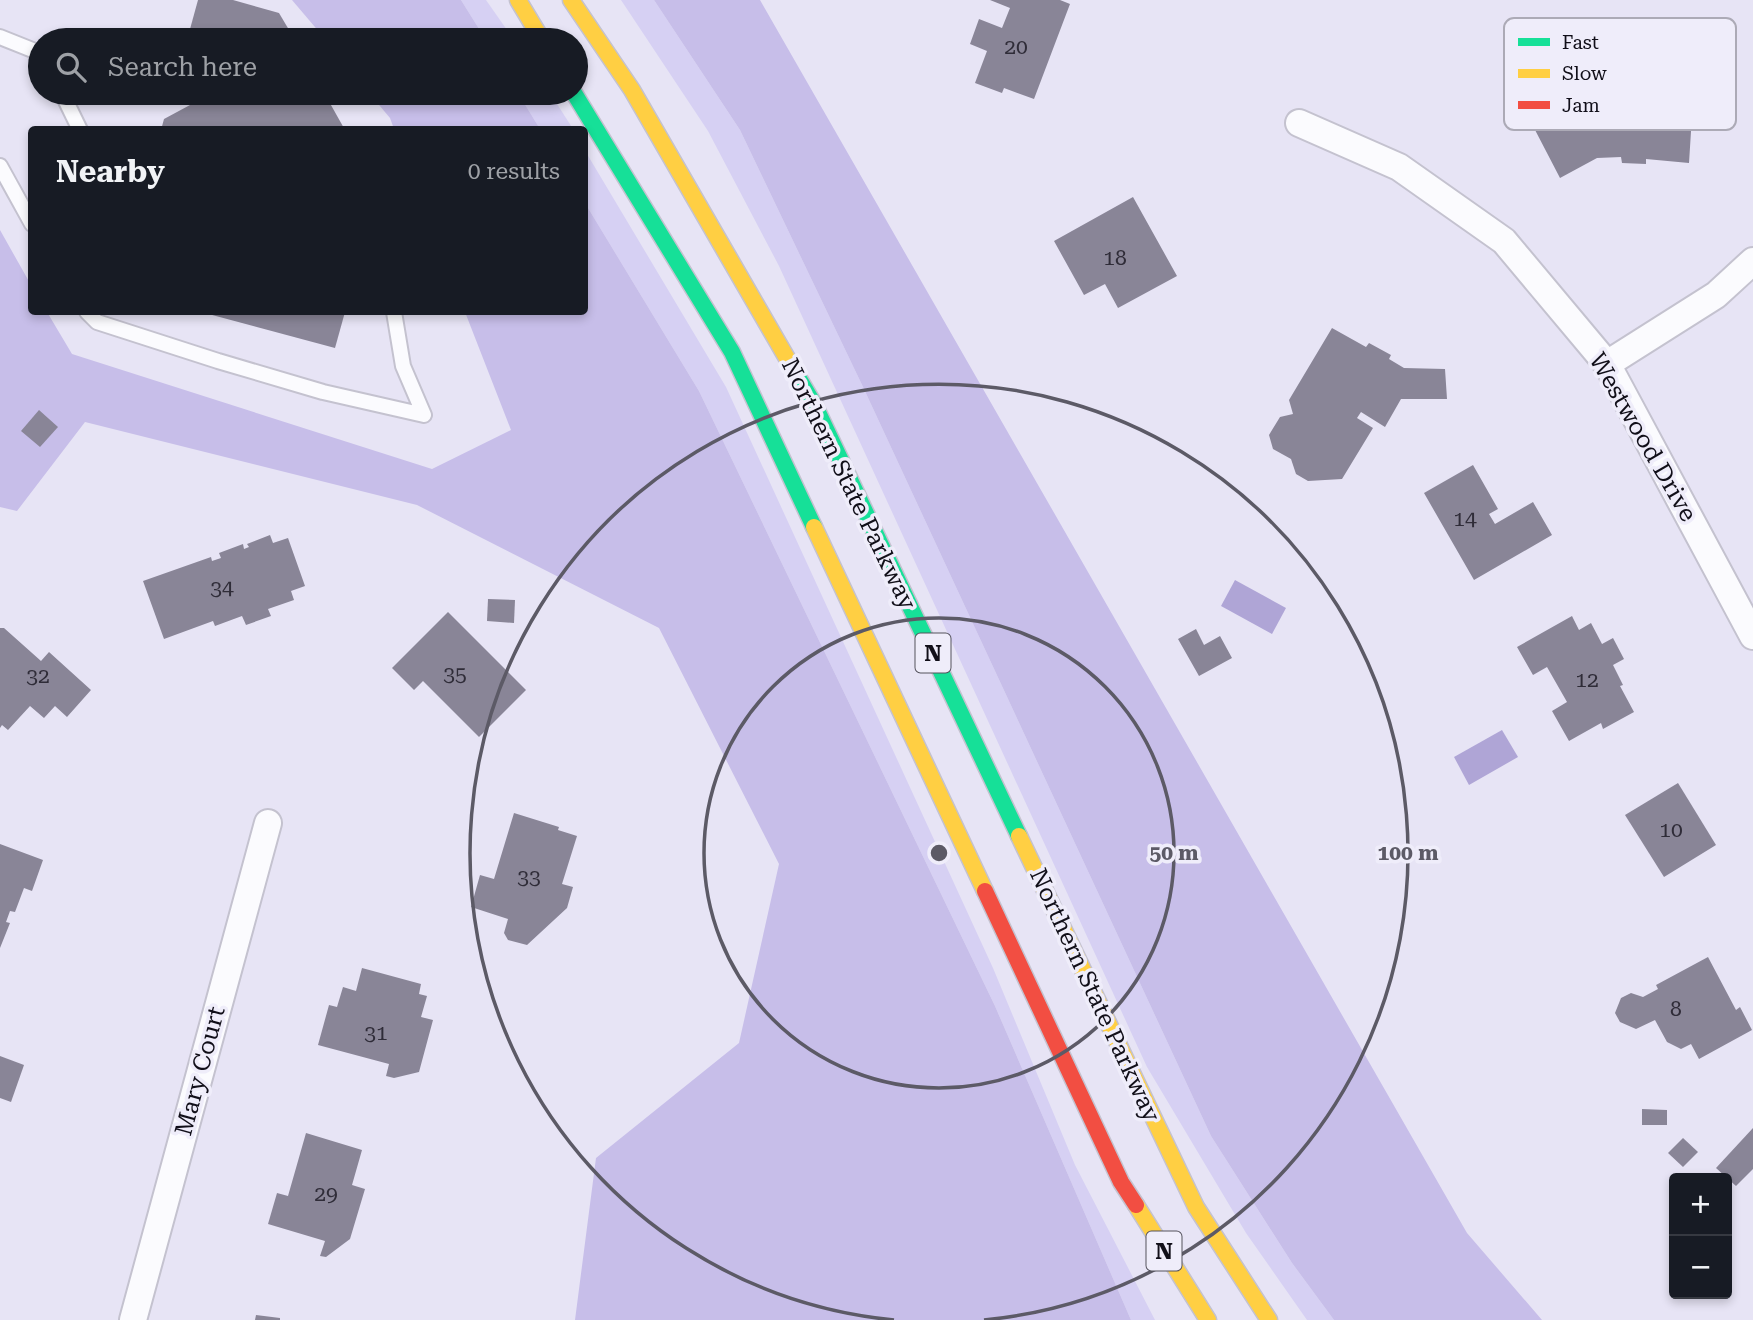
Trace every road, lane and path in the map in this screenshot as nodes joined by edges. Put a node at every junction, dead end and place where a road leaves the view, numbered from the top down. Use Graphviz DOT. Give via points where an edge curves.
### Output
graph roads {
  1 [pos="517,0"];
  2 [pos="571,0"];
  3 [pos="534,28"];
  4 [pos="0,37"];
  5 [pos="28,48"];
  6 [pos="68,105"];
  7 [pos="581,105"];
  8 [pos="1299,123"];
  9 [pos="78,126"];
  10 [pos="0,166"];
  11 [pos="28,217"];
  12 [pos="1753,261"];
  13 [pos="97,315"];
  14 [pos="394,315"];
  15 [pos="1607,365"];
  16 [pos="1753,636"];
  17 [pos="268,823"];
  18 [pos="1121,1182"];
  19 [pos="1153,1262"];
  20 [pos="133,1320"];
  21 [pos="1208,1320"];
  22 [pos="1269,1320"];
  1 -- 3 [label="highway"];
  2 -- 22 [label="highway, Northern State Parkway / N" via="632,90 815,406 1196,1207"];
  4 -- 5 [label="lane"];
  6 -- 9 [label="lane"];
  7 -- 18 [label="highway, Northern State Parkway / N" via="732,352"];
  8 -- 15 [label="street, Westwood Drive" via="1399,167 1504,241"];
  10 -- 11 [label="lane"];
  12 -- 15 [label="street" via="1716,295"];
  13 -- 14 [label="lane" via="218,362 424,415 403,366"];
  15 -- 16 [label="street, Westwood Drive"];
  17 -- 20 [label="street, Mary Court"];
  18 -- 19 [label="highway"];
  18 -- 21 [label="highway, Northern State Parkway / N"];
}
